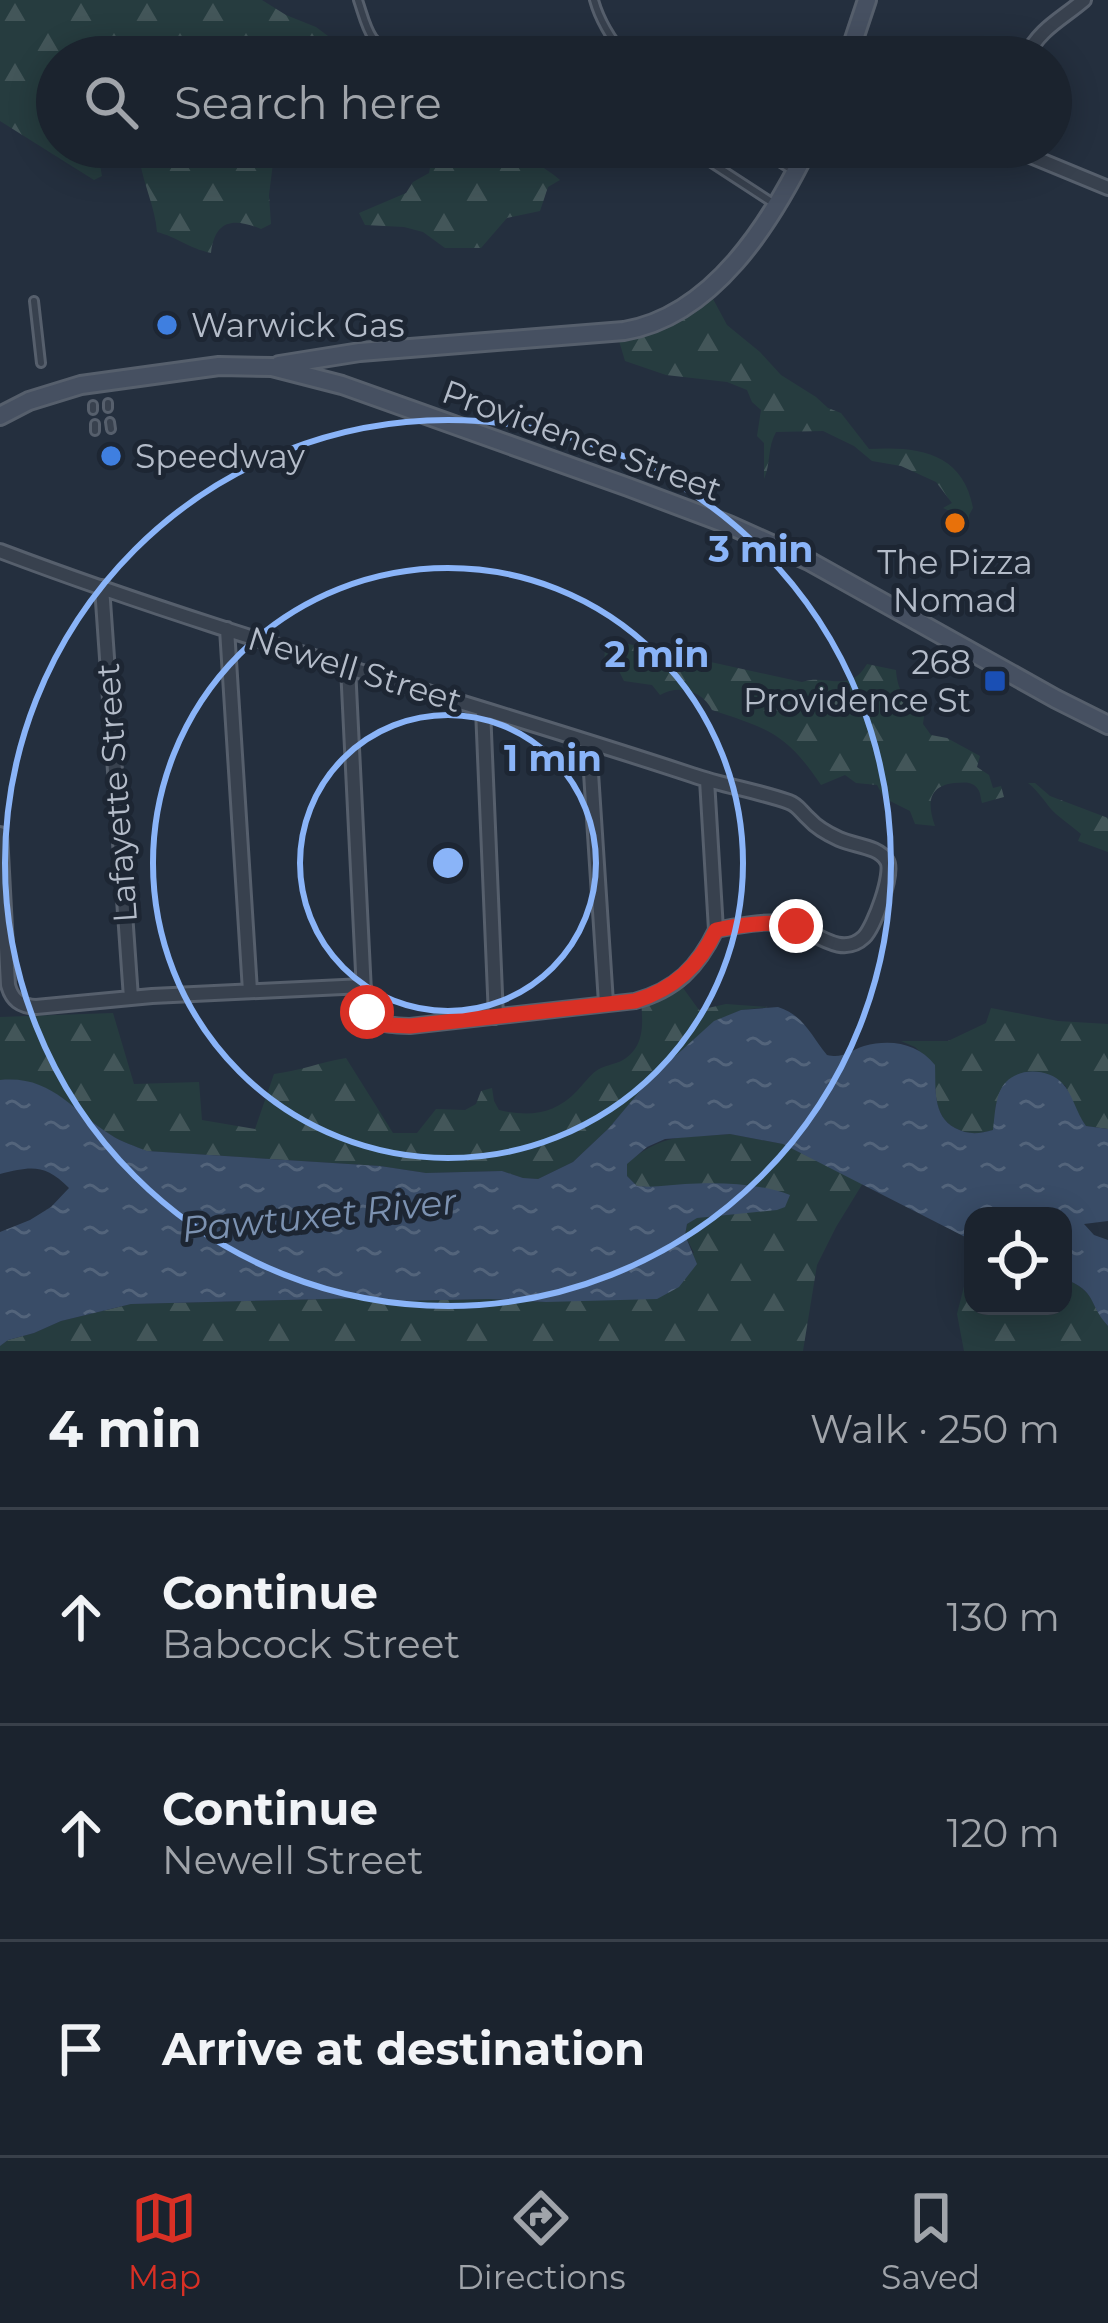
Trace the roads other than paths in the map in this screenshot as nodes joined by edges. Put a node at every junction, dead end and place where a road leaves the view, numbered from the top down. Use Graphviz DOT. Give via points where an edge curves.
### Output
graph roads {
  1 [pos="358,0"];
  2 [pos="594,0"];
  3 [pos="867,0"];
  4 [pos="1084,0"];
  5 [pos="369,36"];
  6 [pos="609,36"];
  7 [pos="855,36"];
  8 [pos="1039,36"];
  9 [pos="719,168"];
  10 [pos="789,168"];
  11 [pos="797,168"];
  12 [pos="1060,168"];
  13 [pos="795,172"];
  14 [pos="1108,188"];
  15 [pos="776,205"];
  16 [pos="34,301"];
  17 [pos="41,363"];
  18 [pos="272,367"];
  19 [pos="3,412"];
  20 [pos="0,551"];
  21 [pos="102,587"];
  22 [pos="227,629"];
  23 [pos="348,667"];
  24 [pos="483,709"];
  25 [pos="1108,725"];
  26 [pos="589,742"];
  27 [pos="707,780"];
  28 [pos="0,833"];
  29 [pos="716,930"];
  30 [pos="364,986"];
  31 [pos="250,991"];
  32 [pos="130,998"];
  33 [pos="606,1003"];
  34 [pos="496,1017"];
  1 -- 5 [label="lane"];
  2 -- 6 [label="lane"];
  3 -- 7 [label="main road"];
  4 -- 8 [label="street"];
  9 -- 15 [label="lane"];
  10 -- 13 [label="lane"];
  11 -- 13 [label="main road"];
  12 -- 14 [label="street"];
  13 -- 15 [label="main road"];
  15 -- 18 [label="main road" via="713,284 645,327"];
  16 -- 17 [label="lane"];
  18 -- 19 [label="main road, Providence Street" via="100,382"];
  18 -- 25 [label="main road, Providence Street" via="343,385 729,525"];
  20 -- 21 [label="street, Newell Street"];
  21 -- 22 [label="street, Newell Street"];
  21 -- 32 [label="street, Lafayette Street"];
  22 -- 23 [label="street, Newell Street"];
  22 -- 31 [label="street"];
  23 -- 24 [label="street, Newell Street"];
  23 -- 30 [label="street"];
  24 -- 26 [label="street, Newell Street"];
  24 -- 34 [label="street"];
  26 -- 27 [label="street, Newell Street"];
  26 -- 33 [label="street"];
  27 -- 29 [label="street"];
  27 -- 29 [label="street, Newell Street" via="795,804 827,833 876,850 890,868 877,915 855,942 832,943 788,923"];
  28 -- 32 [label="street" via="11,996 36,1007"];
  29 -- 33 [label="street" via="693,968 664,990"];
  30 -- 31 [label="street"];
  30 -- 34 [label="street" via="370,1018 387,1025"];
  31 -- 32 [label="street"];
  33 -- 34 [label="street"];
}
